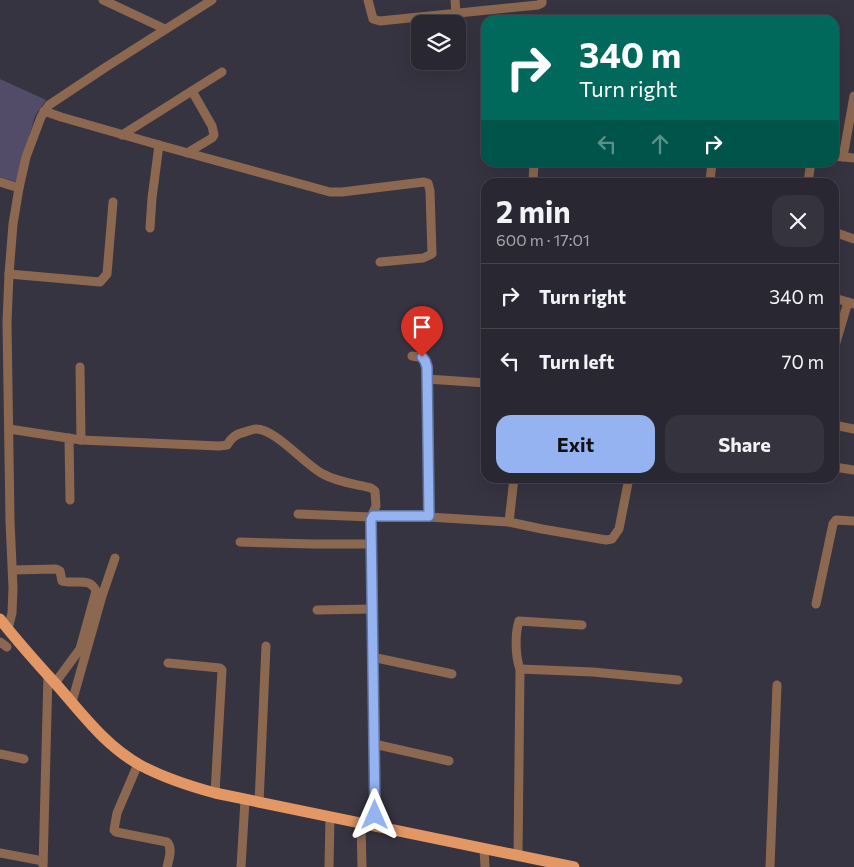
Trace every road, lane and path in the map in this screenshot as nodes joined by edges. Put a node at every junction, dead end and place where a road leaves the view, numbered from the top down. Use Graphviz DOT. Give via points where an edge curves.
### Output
graph roads {
  1 [pos="103,0"];
  2 [pos="211,0"];
  3 [pos="368,0"];
  4 [pos="455,0"];
  5 [pos="542,0"];
  6 [pos="114,3"];
  7 [pos="456,14"];
  8 [pos="165,29"];
  9 [pos="222,72"];
  10 [pos="192,91"];
  11 [pos="854,96"];
  12 [pos="44,110"];
  13 [pos="122,135"];
  14 [pos="159,145"];
  15 [pos="187,153"];
  16 [pos="839,156"];
  17 [pos="854,158"];
  18 [pos="0,182"];
  19 [pos="19,188"];
  20 [pos="113,202"];
  21 [pos="150,228"];
  22 [pos="839,234"];
  23 [pos="854,239"];
  24 [pos="380,262"];
  25 [pos="9,274"];
  26 [pos="839,299"];
  27 [pos="851,303"];
  28 [pos="839,335"];
  29 [pos="412,356"];
  30 [pos="80,368"];
  31 [pos="427,379"];
  32 [pos="481,383"];
  33 [pos="839,426"];
  34 [pos="9,428"];
  35 [pos="854,429"];
  36 [pos="69,438"];
  37 [pos="82,440"];
  38 [pos="839,468"];
  39 [pos="854,470"];
  40 [pos="513,483"];
  41 [pos="628,483"];
  42 [pos="70,500"];
  43 [pos="298,514"];
  44 [pos="429,516"];
  45 [pos="372,517"];
  46 [pos="854,521"];
  47 [pos="509,522"];
  48 [pos="240,542"];
  49 [pos="370,544"];
  50 [pos="115,558"];
  51 [pos="13,570"];
  52 [pos="816,604"];
  53 [pos="372,609"];
  54 [pos="317,610"];
  55 [pos="0,619"];
  56 [pos="582,625"];
  57 [pos="8,629"];
  58 [pos="266,646"];
  59 [pos="372,657"];
  60 [pos="168,664"];
  61 [pos="520,668"];
  62 [pos="452,674"];
  63 [pos="51,679"];
  64 [pos="678,680"];
  65 [pos="777,685"];
  66 [pos="72,702"];
  67 [pos="374,744"];
  68 [pos="0,754"];
  69 [pos="24,759"];
  70 [pos="449,761"];
  71 [pos="138,764"];
  72 [pos="215,793"];
  73 [pos="245,800"];
  74 [pos="259,803"];
  75 [pos="330,817"];
  76 [pos="361,823"];
  77 [pos="375,827"];
  78 [pos="484,849"];
  79 [pos="0,852"];
  80 [pos="518,856"];
  81 [pos="533,863"];
  82 [pos="43,864"];
  83 [pos="167,867"];
  84 [pos="241,867"];
  85 [pos="329,867"];
  86 [pos="362,867"];
  87 [pos="485,867"];
  88 [pos="574,867"];
  89 [pos="770,867"];
  1 -- 6 [label="street"];
  2 -- 8 [label="street"];
  3 -- 7 [label="street" via="371,16 380,21"];
  4 -- 7 [label="street"];
  5 -- 7 [label="street" via="538,4"];
  6 -- 8 [label="street"];
  8 -- 12 [label="street"];
  9 -- 10 [label="street"];
  10 -- 13 [label="street"];
  10 -- 15 [label="street" via="214,135"];
  11 -- 16 [label="street"];
  12 -- 13 [label="street"];
  12 -- 19 [label="street" via="26,157"];
  13 -- 14 [label="street"];
  14 -- 15 [label="street"];
  14 -- 21 [label="street"];
  15 -- 24 [label="street" via="330,192 428,183 432,254 424,258"];
  16 -- 17 [label="street"];
  18 -- 19 [label="street"];
  19 -- 25 [label="street"];
  20 -- 25 [label="street" via="107,274 100,282"];
  22 -- 23 [label="street"];
  25 -- 34 [label="street"];
  26 -- 27 [label="street"];
  27 -- 28 [label="street"];
  29 -- 31 [label="street" via="422,357 425,361"];
  30 -- 37 [label="street"];
  31 -- 32 [label="street"];
  31 -- 44 [label="street"];
  33 -- 35 [label="street"];
  34 -- 36 [label="street"];
  34 -- 51 [label="street"];
  36 -- 37 [label="street"];
  36 -- 42 [label="street"];
  37 -- 45 [label="street" via="220,446 227,445 238,433 258,429 298,453 320,473 375,491"];
  38 -- 39 [label="street"];
  40 -- 47 [label="street"];
  41 -- 47 [label="street" via="619,529 612,539 602,540"];
  43 -- 45 [label="street"];
  44 -- 45 [label="street"];
  44 -- 47 [label="street"];
  45 -- 49 [label="street"];
  46 -- 52 [label="street" via="836,520 834,524"];
  48 -- 49 [label="street"];
  49 -- 53 [label="street"];
  50 -- 66 [label="street"];
  51 -- 57 [label="street" via="13,600"];
  51 -- 63 [label="street" via="60,571 62,581 88,583 96,591 80,649"];
  53 -- 54 [label="street"];
  53 -- 59 [label="street"];
  55 -- 57 [label="main road"];
  56 -- 61 [label="street" via="519,621"];
  57 -- 63 [label="main road"];
  58 -- 74 [label="street"];
  59 -- 62 [label="street"];
  59 -- 67 [label="street"];
  60 -- 72 [label="street" via="222,670"];
  61 -- 64 [label="street"];
  61 -- 80 [label="street"];
  63 -- 66 [label="main road"];
  63 -- 82 [label="street"];
  65 -- 89 [label="street"];
  66 -- 71 [label="main road" via="114,748"];
  67 -- 70 [label="street"];
  67 -- 77 [label="street"];
  68 -- 69 [label="street"];
  71 -- 72 [label="main road" via="181,783"];
  71 -- 83 [label="street" via="117,813 114,830 167,842 170,845"];
  72 -- 73 [label="main road"];
  73 -- 74 [label="main road"];
  73 -- 84 [label="street"];
  74 -- 75 [label="main road"];
  75 -- 76 [label="main road"];
  75 -- 85 [label="street"];
  76 -- 77 [label="main road"];
  76 -- 86 [label="street"];
  77 -- 78 [label="main road"];
  78 -- 80 [label="main road"];
  78 -- 87 [label="street"];
  79 -- 82 [label="street"];
  80 -- 81 [label="main road"];
  81 -- 88 [label="main road"];
}
